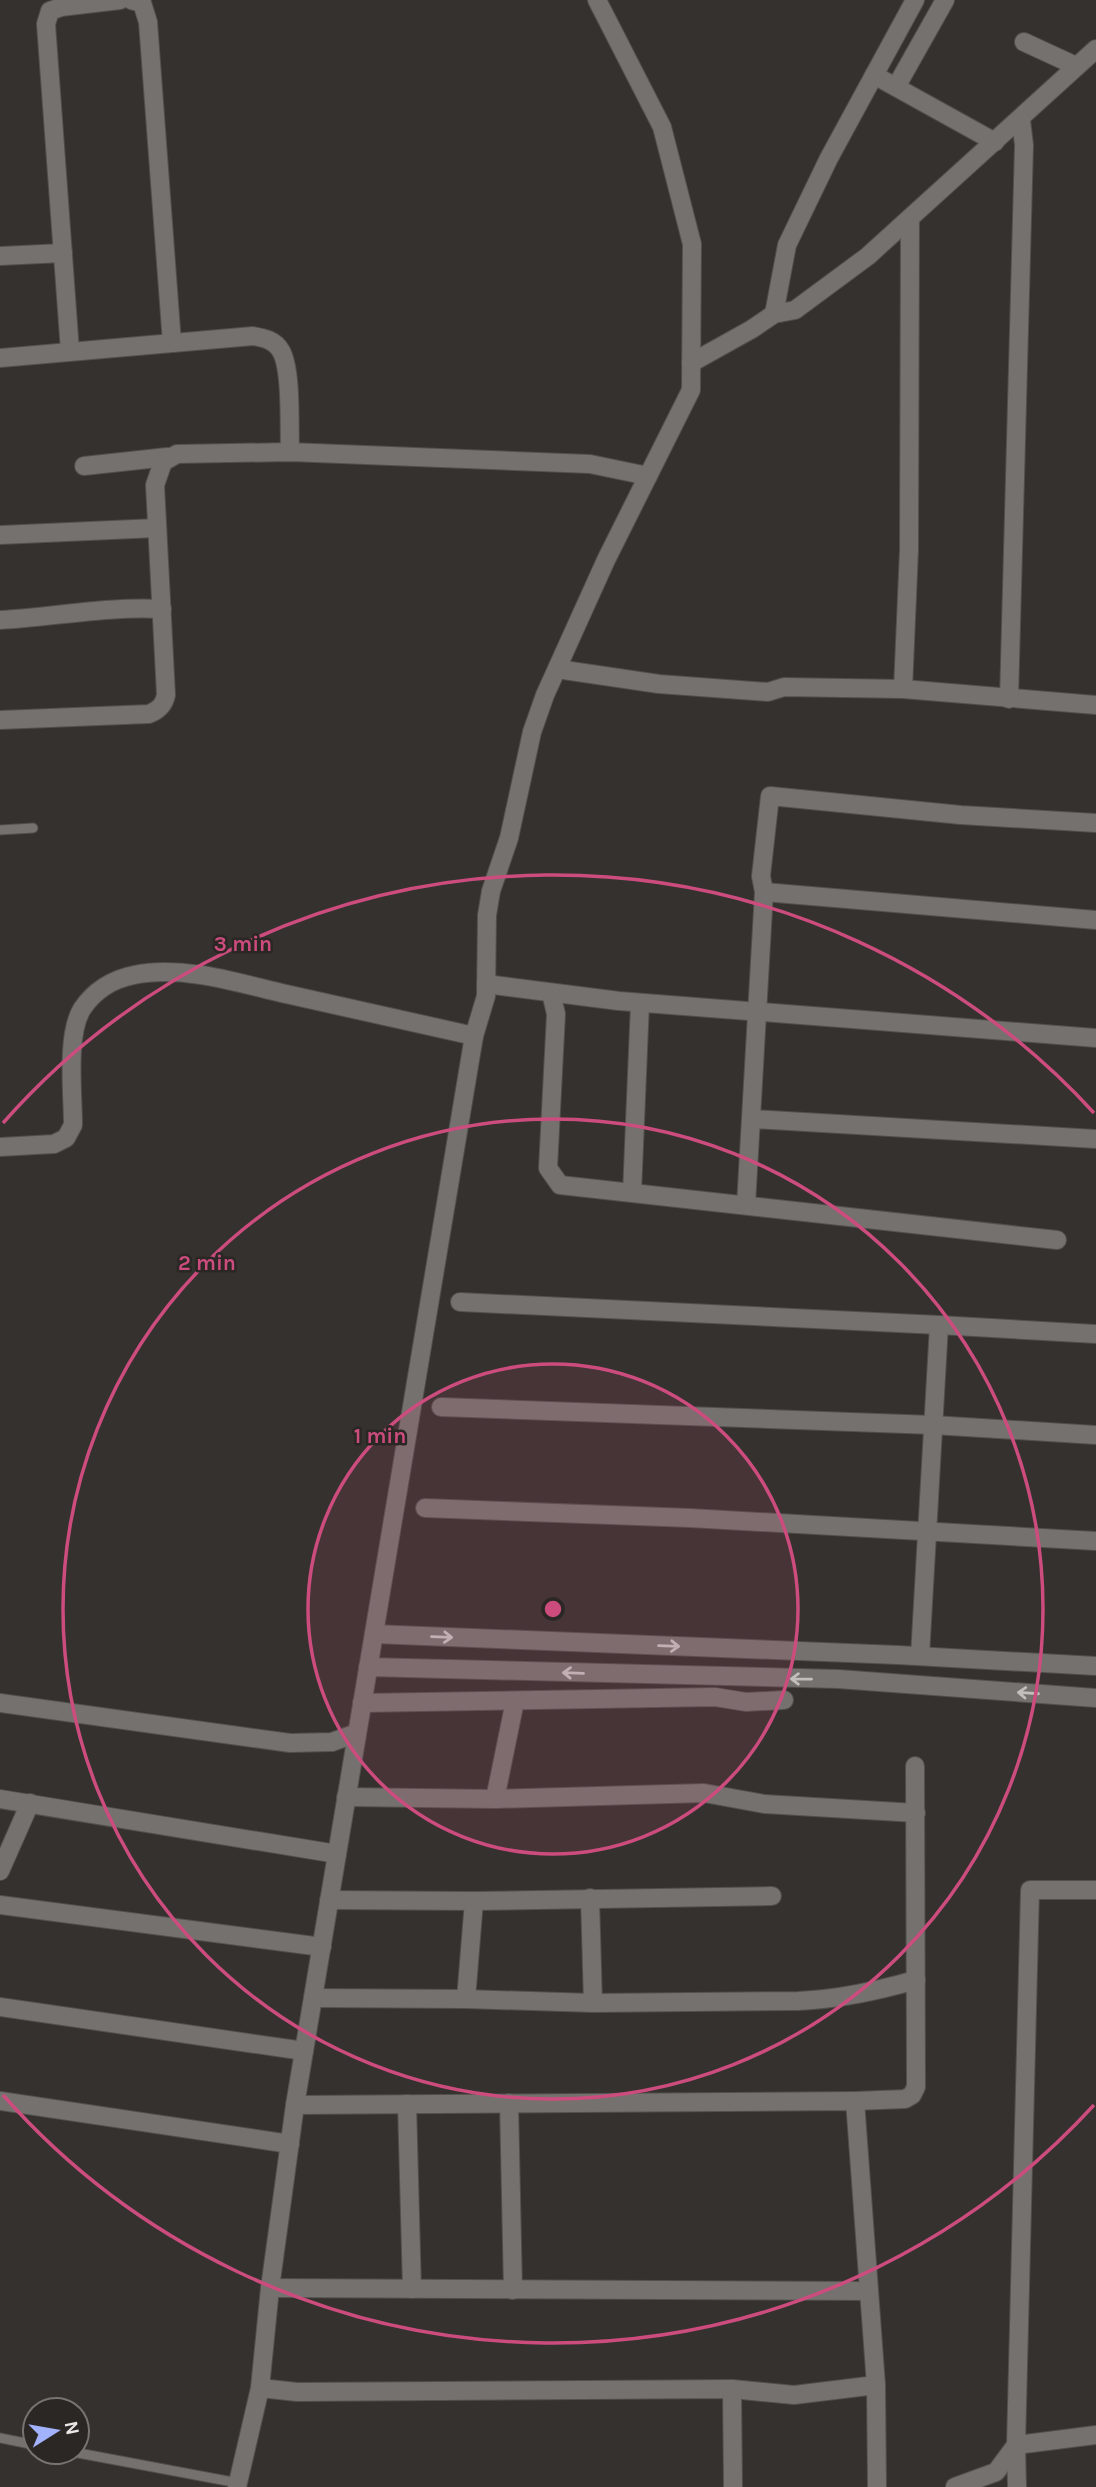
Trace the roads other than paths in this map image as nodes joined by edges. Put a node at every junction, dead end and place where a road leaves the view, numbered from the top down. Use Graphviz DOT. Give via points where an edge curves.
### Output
graph roads {
  1 [pos="120,0"];
  2 [pos="131,0"];
  3 [pos="597,0"];
  4 [pos="915,0"];
  5 [pos="945,0"];
  6 [pos="1024,42"];
  7 [pos="1096,49"];
  8 [pos="1076,66"];
  9 [pos="874,75"];
  10 [pos="896,87"];
  11 [pos="1021,120"];
  12 [pos="995,142"];
  13 [pos="911,218"];
  14 [pos="62,253"];
  15 [pos="0,256"];
  16 [pos="774,314"];
  17 [pos="172,343"];
  18 [pos="70,351"];
  19 [pos="0,358"];
  20 [pos="691,363"];
  21 [pos="290,452"];
  22 [pos="167,457"];
  23 [pos="84,466"];
  24 [pos="648,475"];
  25 [pos="157,528"];
  26 [pos="0,535"];
  27 [pos="162,609"];
  28 [pos="0,620"];
  29 [pos="556,669"];
  30 [pos="903,689"];
  31 [pos="1009,699"];
  32 [pos="1096,705"];
  33 [pos="0,720"];
  34 [pos="1096,824"];
  35 [pos="33,828"];
  36 [pos="0,830"];
  37 [pos="764,892"];
  38 [pos="1096,920"];
  39 [pos="486,984"];
  40 [pos="551,993"];
  41 [pos="640,1003"];
  42 [pos="757,1012"];
  43 [pos="474,1036"];
  44 [pos="1096,1038"];
  45 [pos="752,1119"];
  46 [pos="1096,1139"];
  47 [pos="0,1147"];
  48 [pos="632,1193"];
  49 [pos="746,1205"];
  50 [pos="1057,1240"];
  51 [pos="460,1302"];
  52 [pos="939,1325"];
  53 [pos="1096,1334"];
  54 [pos="441,1406"];
  55 [pos="933,1425"];
  56 [pos="1096,1435"];
  57 [pos="425,1508"];
  58 [pos="927,1530"];
  59 [pos="1096,1541"];
  60 [pos="374,1634"];
  61 [pos="920,1656"];
  62 [pos="1096,1666"];
  63 [pos="368,1667"];
  64 [pos="1096,1698"];
  65 [pos="515,1700"];
  66 [pos="784,1700"];
  67 [pos="0,1703"];
  68 [pos="362,1703"];
  69 [pos="357,1733"];
  70 [pos="915,1766"];
  71 [pos="346,1797"];
  72 [pos="495,1798"];
  73 [pos="0,1799"];
  74 [pos="30,1803"];
  75 [pos="916,1813"];
  76 [pos="337,1854"];
  77 [pos="0,1871"];
  78 [pos="1096,1889"];
  79 [pos="772,1896"];
  80 [pos="590,1898"];
  81 [pos="329,1900"];
  82 [pos="474,1901"];
  83 [pos="0,1905"];
  84 [pos="321,1947"];
  85 [pos="916,1980"];
  86 [pos="313,1998"];
  87 [pos="466,1999"];
  88 [pos="593,2003"];
  89 [pos="0,2007"];
  90 [pos="304,2051"];
  91 [pos="0,2101"];
  92 [pos="856,2101"];
  93 [pos="509,2104"];
  94 [pos="295,2105"];
  95 [pos="407,2105"];
  96 [pos="290,2144"];
  97 [pos="270,2288"];
  98 [pos="412,2289"];
  99 [pos="513,2290"];
  100 [pos="869,2291"];
  101 [pos="876,2385"];
  102 [pos="260,2388"];
  103 [pos="732,2389"];
  104 [pos="1096,2435"];
  105 [pos="0,2438"];
  106 [pos="21,2442"];
  107 [pos="1016,2445"];
  108 [pos="91,2456"];
  109 [pos="237,2485"];
  110 [pos="733,2487"];
  111 [pos="877,2487"];
  112 [pos="955,2487"];
  113 [pos="1017,2487"];
  1 -- 14 [label="street" via="61,7 50,12 46,24"];
  2 -- 17 [label="street" via="142,3 148,22"];
  3 -- 20 [label="street" via="662,127 692,244"];
  4 -- 9 [label="street"];
  5 -- 10 [label="street"];
  6 -- 8 [label="street"];
  7 -- 8 [label="street"];
  8 -- 11 [label="street"];
  9 -- 10 [label="street"];
  9 -- 16 [label="street" via="787,245"];
  10 -- 12 [label="street"];
  11 -- 12 [label="street"];
  11 -- 31 [label="street" via="1024,145"];
  12 -- 13 [label="street"];
  13 -- 16 [label="street" via="795,310"];
  13 -- 30 [label="street" via="909,550"];
  14 -- 15 [label="street"];
  14 -- 18 [label="street"];
  16 -- 20 [label="street"];
  17 -- 18 [label="street"];
  17 -- 21 [label="street" via="253,337 275,344 286,367"];
  18 -- 19 [label="street"];
  20 -- 24 [label="street" via="691,390"];
  21 -- 22 [label="street"];
  21 -- 24 [label="street" via="590,464"];
  22 -- 23 [label="street"];
  22 -- 25 [label="street" via="155,485"];
  24 -- 29 [label="street"];
  25 -- 26 [label="street"];
  25 -- 27 [label="street"];
  27 -- 28 [label="street" via="106,608"];
  27 -- 33 [label="street" via="166,695 157,711"];
  29 -- 30 [label="street" via="659,684 768,691 784,687"];
  29 -- 39 [label="street" via="532,733 509,838 491,891"];
  30 -- 31 [label="street"];
  31 -- 32 [label="street"];
  34 -- 37 [label="street" via="769,796 761,876"];
  35 -- 36 [label="lane"];
  37 -- 38 [label="street"];
  37 -- 42 [label="street"];
  39 -- 40 [label="street"];
  39 -- 43 [label="street"];
  40 -- 41 [label="street"];
  40 -- 48 [label="street" via="556,1014 548,1168 560,1185"];
  41 -- 42 [label="street"];
  41 -- 48 [label="street"];
  42 -- 44 [label="street"];
  42 -- 45 [label="street"];
  43 -- 47 [label="street" via="217,978 168,972 135,974 108,984 81,1011 73,1032 73,1125 66,1138 54,1144"];
  43 -- 60 [label="street"];
  45 -- 46 [label="street"];
  45 -- 49 [label="street"];
  48 -- 49 [label="street"];
  49 -- 50 [label="street"];
  51 -- 52 [label="street"];
  52 -- 53 [label="street"];
  52 -- 55 [label="street"];
  54 -- 55 [label="street"];
  55 -- 56 [label="street"];
  55 -- 58 [label="street"];
  57 -- 58 [label="street"];
  58 -- 59 [label="street"];
  58 -- 61 [label="street"];
  60 -- 61 [label="street, one-way"];
  60 -- 63 [label="street"];
  61 -- 62 [label="street"];
  64 -- 63 [label="street, one-way" via="838,1679"];
  63 -- 68 [label="street"];
  65 -- 66 [label="street"];
  65 -- 68 [label="street"];
  65 -- 72 [label="street"];
  67 -- 69 [label="street" via="290,1743 332,1742"];
  68 -- 69 [label="street"];
  69 -- 71 [label="street"];
  70 -- 75 [label="street"];
  71 -- 72 [label="street"];
  71 -- 76 [label="street"];
  72 -- 75 [label="street" via="704,1793 764,1804"];
  73 -- 74 [label="street"];
  74 -- 76 [label="street"];
  74 -- 77 [label="street"];
  75 -- 85 [label="street"];
  76 -- 81 [label="street"];
  78 -- 107 [label="street" via="1030,1890"];
  79 -- 80 [label="street"];
  80 -- 82 [label="street"];
  80 -- 88 [label="street"];
  81 -- 82 [label="street"];
  81 -- 84 [label="street"];
  82 -- 87 [label="street"];
  83 -- 84 [label="street"];
  84 -- 86 [label="street"];
  85 -- 88 [label="street" via="830,2000"];
  85 -- 92 [label="street" via="916,2087 905,2099"];
  86 -- 87 [label="street"];
  86 -- 90 [label="street"];
  87 -- 88 [label="street"];
  89 -- 90 [label="street"];
  90 -- 94 [label="street"];
  91 -- 96 [label="street"];
  92 -- 93 [label="street"];
  92 -- 100 [label="street"];
  93 -- 95 [label="street"];
  93 -- 99 [label="street"];
  94 -- 95 [label="street"];
  94 -- 96 [label="street"];
  95 -- 98 [label="street"];
  96 -- 97 [label="street"];
  97 -- 98 [label="street"];
  97 -- 102 [label="street"];
  98 -- 99 [label="street"];
  99 -- 100 [label="street"];
  100 -- 101 [label="street"];
  101 -- 103 [label="street" via="794,2395"];
  101 -- 111 [label="street"];
  102 -- 103 [label="street" via="297,2392"];
  102 -- 109 [label="street"];
  103 -- 110 [label="street"];
  104 -- 107 [label="street"];
  105 -- 106 [label="lane"];
  107 -- 112 [label="street" via="996,2472"];
  107 -- 113 [label="street"];
  108 -- 109 [label="lane"];
}
